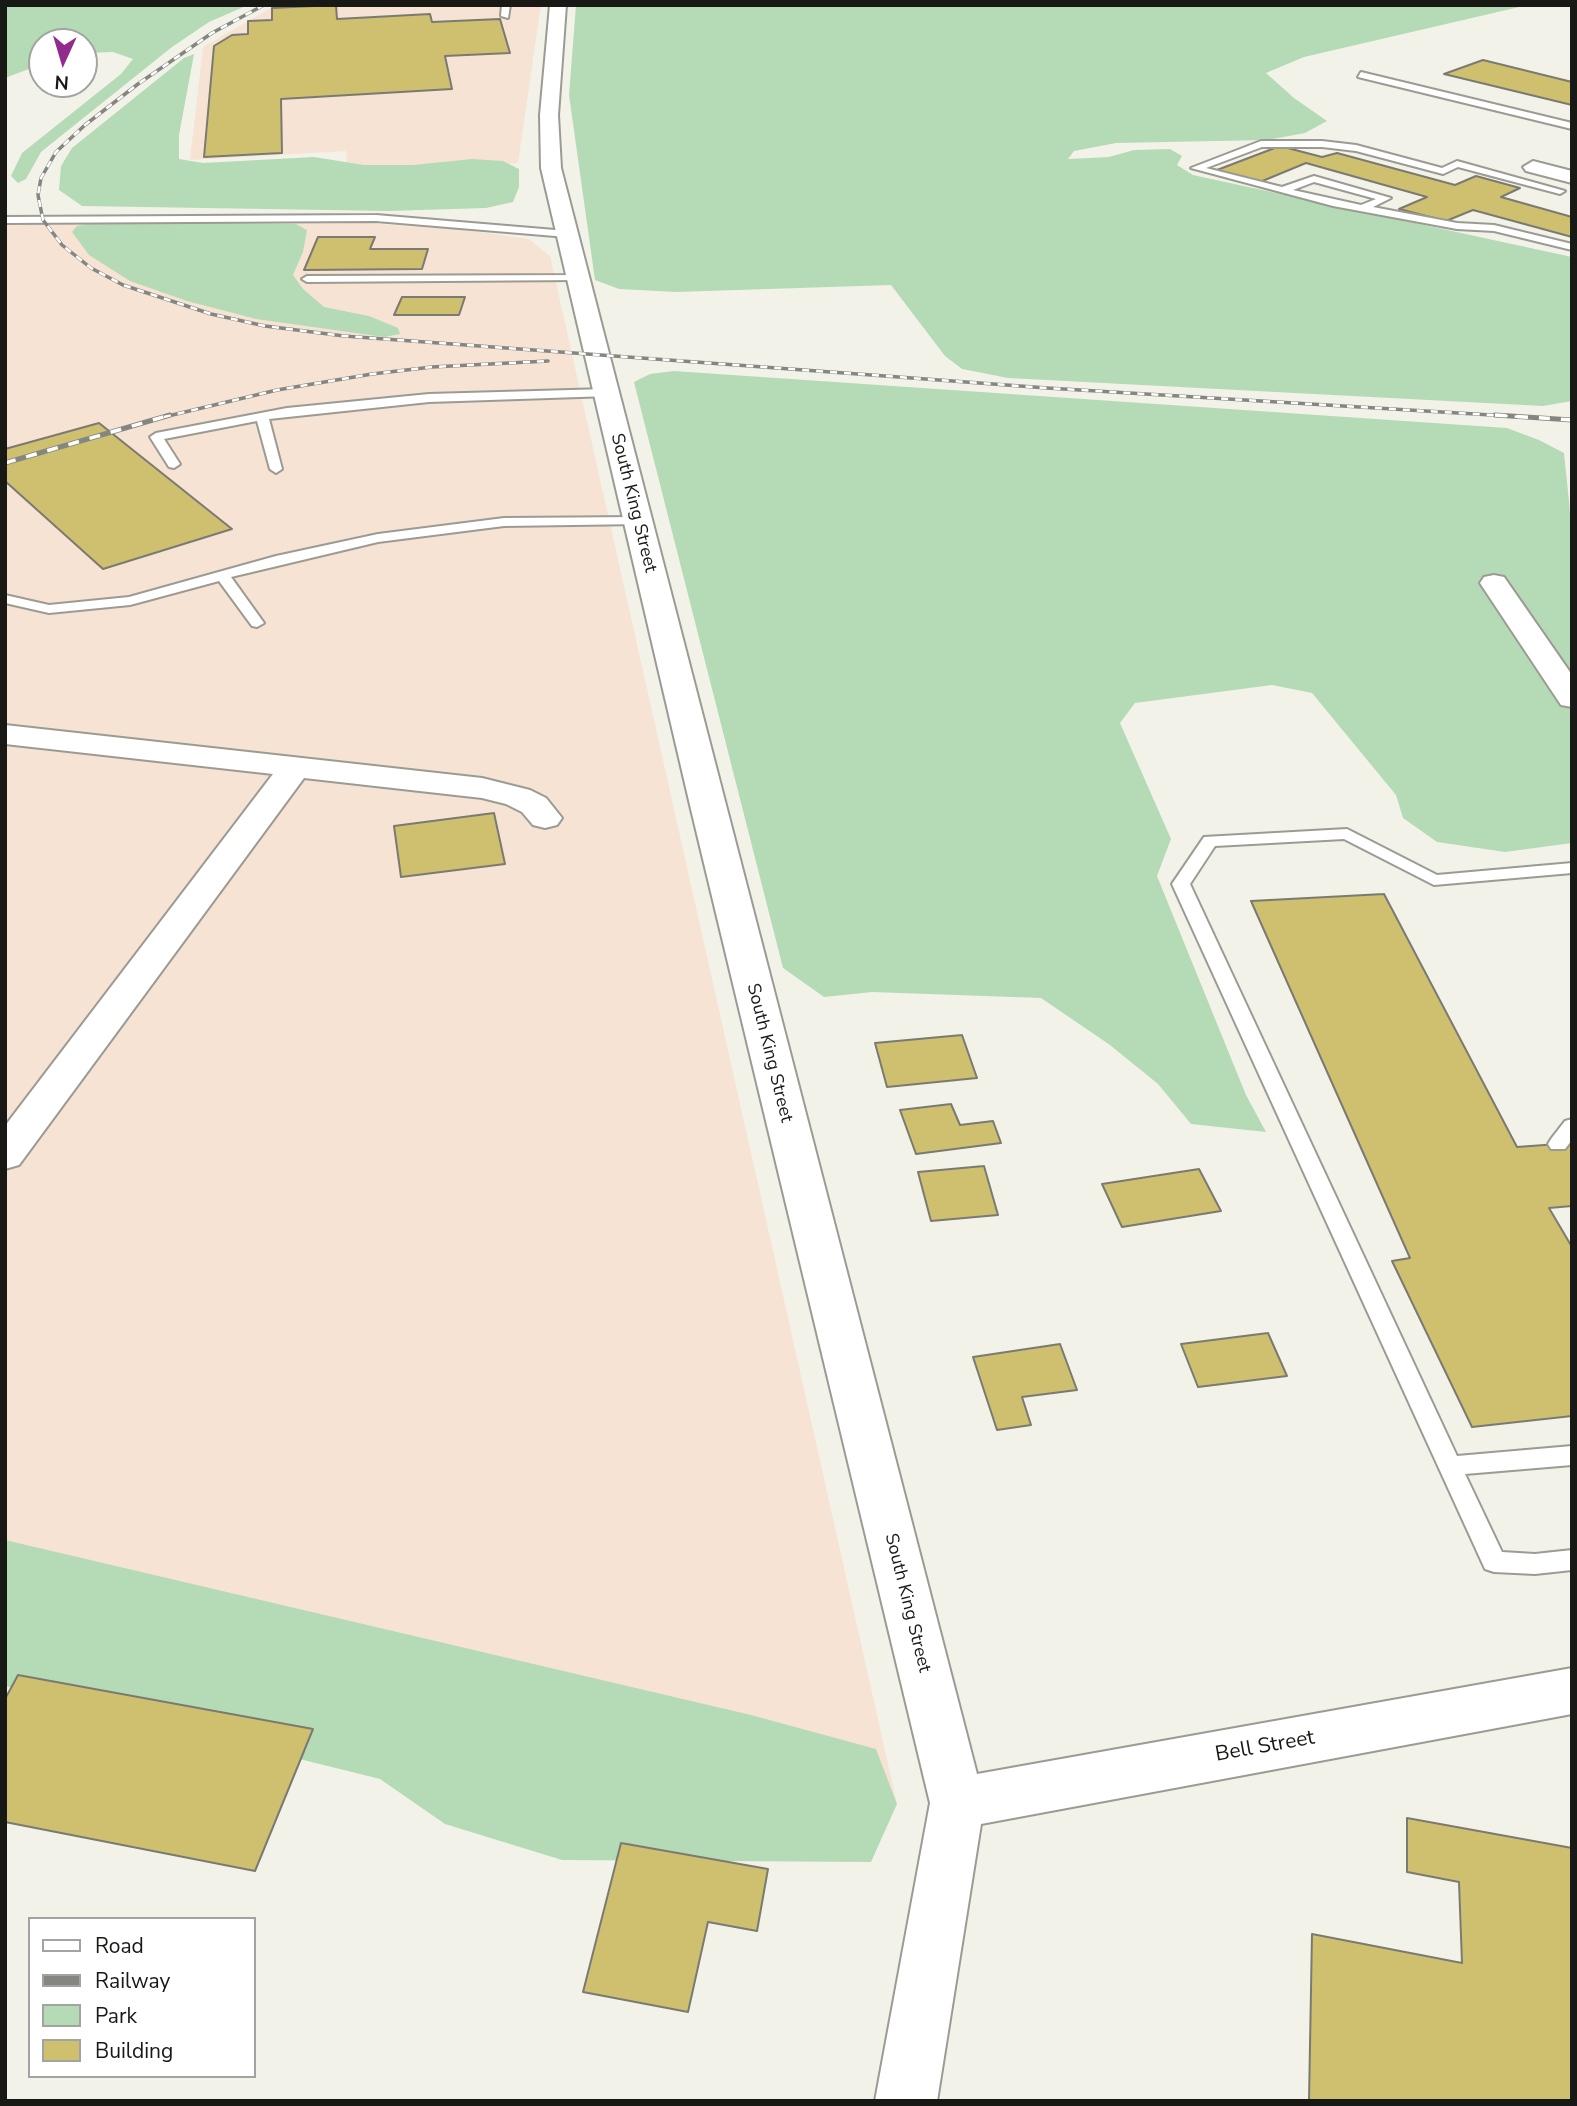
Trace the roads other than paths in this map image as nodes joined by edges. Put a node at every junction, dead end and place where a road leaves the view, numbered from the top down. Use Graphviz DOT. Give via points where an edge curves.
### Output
graph roads {
  1 [pos="506,5"];
  2 [pos="558,5"];
  3 [pos="505,16"];
  4 [pos="1361,75"];
  5 [pos="1572,126"];
  6 [pos="1533,167"];
  7 [pos="1566,184"];
  8 [pos="1572,186"];
  9 [pos="1282,190"];
  10 [pos="1572,200"];
  11 [pos="1361,209"];
  12 [pos="5,220"];
  13 [pos="567,234"];
  14 [pos="1572,247"];
  15 [pos="576,278"];
  16 [pos="307,279"];
  17 [pos="606,393"];
  18 [pos="261,417"];
  19 [pos="174,464"];
  20 [pos="276,469"];
  21 [pos="638,521"];
  22 [pos="223,577"];
  23 [pos="1494,583"];
  24 [pos="5,599"];
  25 [pos="257,623"];
  26 [pos="1572,698"];
  27 [pos="5,734"];
  28 [pos="295,767"];
  29 [pos="545,818"];
  30 [pos="1572,868"];
  31 [pos="1572,1126"];
  32 [pos="1558,1144"];
  33 [pos="5,1155"];
  34 [pos="1572,1455"];
  35 [pos="1450,1466"];
  36 [pos="1572,1560"];
  37 [pos="1572,1691"];
  38 [pos="957,1802"];
  39 [pos="906,2101"];
  1 -- 3 [label="lane"];
  2 -- 13 [label="street, South King Street" via="549,131 551,168"];
  4 -- 5 [label="lane"];
  6 -- 7 [label="street"];
  7 -- 8 [label="lane"];
  7 -- 9 [label="lane" via="1457,164 1443,171 1356,148 1322,144 1261,144 1196,168"];
  7 -- 10 [label="lane" via="1551,195"];
  9 -- 11 [label="lane"];
  9 -- 11 [label="lane" via="1314,179 1386,198"];
  11 -- 14 [label="lane" via="1494,228"];
  12 -- 13 [label="lane" via="363,218"];
  13 -- 15 [label="street, South King Street"];
  15 -- 16 [label="lane"];
  15 -- 17 [label="street, South King Street"];
  17 -- 18 [label="lane" via="429,398"];
  17 -- 21 [label="street, South King Street"];
  18 -- 19 [label="lane" via="156,437"];
  18 -- 20 [label="lane"];
  21 -- 22 [label="lane" via="504,522 378,538"];
  21 -- 38 [label="street, South King Street"];
  22 -- 24 [label="lane" via="116,603 49,609"];
  22 -- 25 [label="lane"];
  23 -- 26 [label="street"];
  27 -- 28 [label="street"];
  28 -- 29 [label="street" via="482,788 518,797 534,805"];
  28 -- 33 [label="street"];
  30 -- 35 [label="lane" via="1434,880 1347,834 1210,841 1181,884"];
  31 -- 32 [label="lane"];
  34 -- 35 [label="lane"];
  35 -- 36 [label="lane" via="1494,1562"];
  37 -- 38 [label="street, Bell Street"];
  38 -- 39 [label="street, South King Street"];
}
